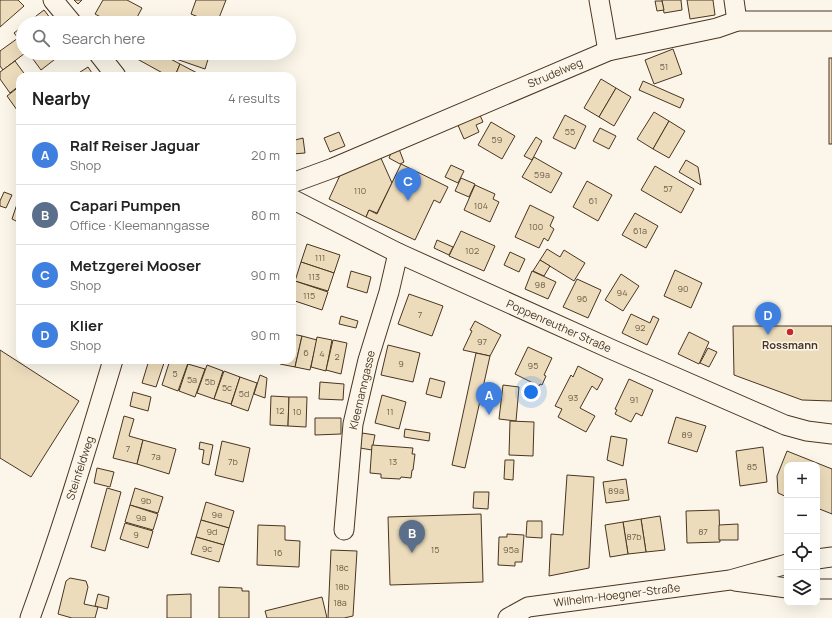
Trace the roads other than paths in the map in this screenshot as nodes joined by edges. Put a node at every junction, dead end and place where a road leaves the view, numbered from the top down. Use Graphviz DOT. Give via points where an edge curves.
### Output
graph roads {
  1 [pos="53,0"];
  2 [pos="599,0"];
  3 [pos="734,0"];
  4 [pos="66,16"];
  5 [pos="737,21"];
  6 [pos="832,21"];
  7 [pos="608,51"];
  8 [pos="103,60"];
  9 [pos="113,72"];
  10 [pos="296,182"];
  11 [pos="296,201"];
  12 [pos="398,253"];
  13 [pos="112,364"];
  14 [pos="832,434"];
  15 [pos="344,530"];
  16 [pos="832,557"];
  17 [pos="820,559"];
  18 [pos="784,565"];
  19 [pos="46,576"];
  20 [pos="730,580"];
  21 [pos="784,588"];
  22 [pos="820,589"];
  23 [pos="832,589"];
  24 [pos="30,618"];
  25 [pos="44,618"];
  26 [pos="508,618"];
  1 -- 4 [label="street"];
  2 -- 7 [label="street"];
  3 -- 5 [label="street"];
  5 -- 6 [label="street, Strudelweg"];
  5 -- 7 [label="street, Strudelweg" via="717,28"];
  7 -- 10 [label="street, Strudelweg"];
  8 -- 9 [label="street"];
  11 -- 12 [label="street, Poppenreuther Straße"];
  12 -- 14 [label="street, Poppenreuther Straße" via="785,425"];
  12 -- 15 [label="street, Kleemanngasse" via="353,424"];
  13 -- 19 [label="street, Steinfeldweg"];
  16 -- 17 [label="street"];
  18 -- 20 [label="street, Wilhelm-Hoegner-Straße"];
  19 -- 24 [label="street, Steinfeldweg"];
  19 -- 25 [label="street, Steinfeldweg" via="48,584"];
  20 -- 21 [label="street, Wilhelm-Hoegner-Straße"];
  20 -- 26 [label="street, Wilhelm-Hoegner-Straße" via="528,607"];
  22 -- 23 [label="street"];
}
